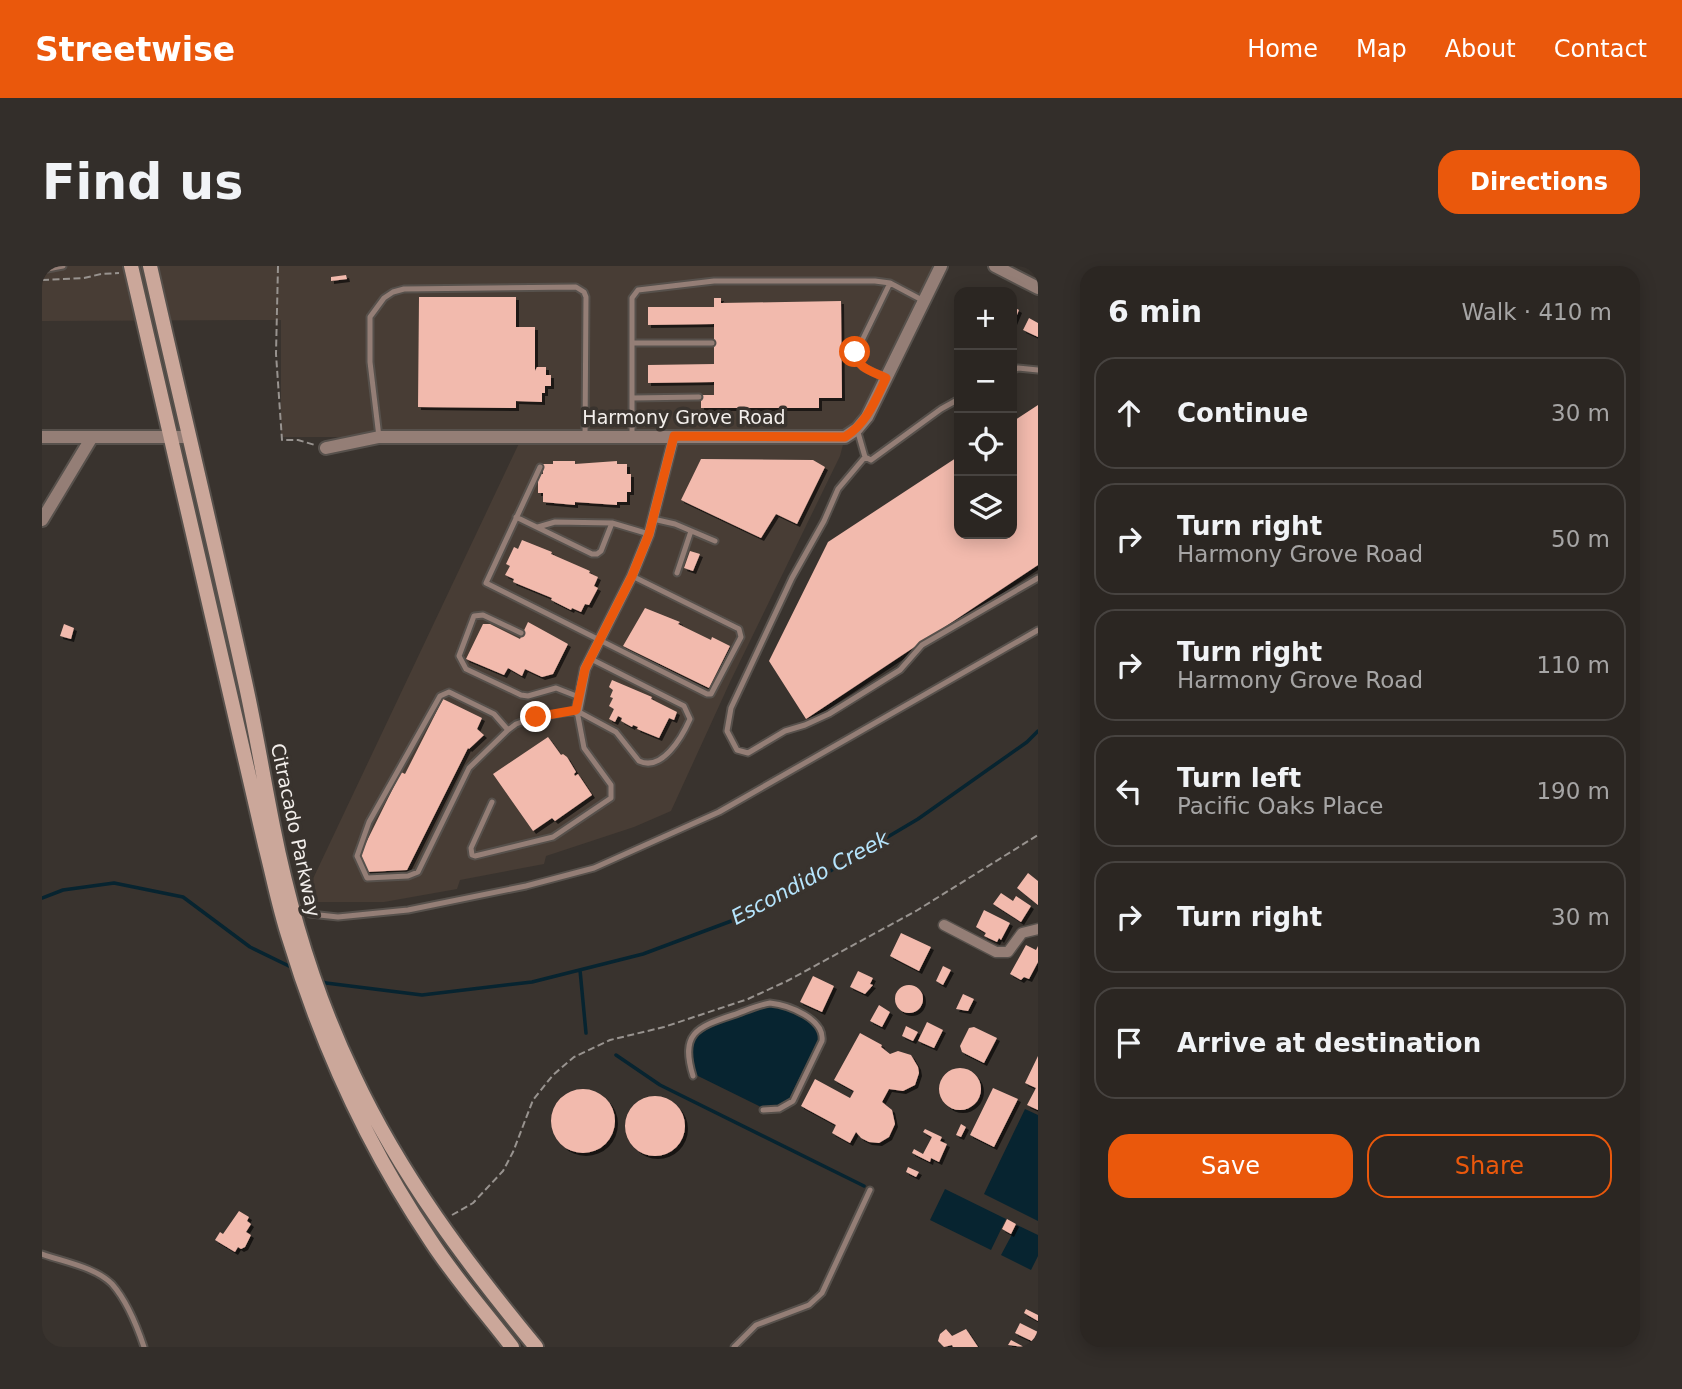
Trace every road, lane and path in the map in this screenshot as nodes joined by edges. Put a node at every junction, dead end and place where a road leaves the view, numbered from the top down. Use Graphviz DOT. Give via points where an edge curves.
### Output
graph roads {
  1 [pos="63,266"];
  2 [pos="150,266"];
  3 [pos="278,266"];
  4 [pos="941,266"];
  5 [pos="995,266"];
  6 [pos="42,270"];
  7 [pos="125,270"];
  8 [pos="42,280"];
  9 [pos="890,283"];
  10 [pos="1037,286"];
  11 [pos="924,301"];
  12 [pos="632,343"];
  13 [pos="712,343"];
  14 [pos="1017,368"];
  15 [pos="1038,370"];
  16 [pos="886,378"];
  17 [pos="699,397"];
  18 [pos="632,398"];
  19 [pos="954,402"];
  20 [pos="857,429"];
  21 [pos="585,436"];
  22 [pos="632,436"];
  23 [pos="674,436"];
  24 [pos="42,437"];
  25 [pos="92,437"];
  26 [pos="170,437"];
  27 [pos="188,437"];
  28 [pos="379,437"];
  29 [pos="326,448"];
  30 [pos="865,457"];
  31 [pos="540,467"];
  32 [pos="516,517"];
  33 [pos="653,519"];
  34 [pos="42,520"];
  35 [pos="612,523"];
  36 [pos="538,527"];
  37 [pos="691,531"];
  38 [pos="649,534"];
  39 [pos="715,541"];
  40 [pos="677,573"];
  41 [pos="632,576"];
  42 [pos="1038,578"];
  43 [pos="1038,630"];
  44 [pos="521,633"];
  45 [pos="599,641"];
  46 [pos="590,659"];
  47 [pos="579,697"];
  48 [pos="576,710"];
  49 [pos="508,730"];
  50 [pos="492,802"];
  51 [pos="310,914"];
  52 [pos="944,925"];
  53 [pos="1038,929"];
  54 [pos="294,935"];
  55 [pos="346,1073"];
  56 [pos="693,1076"];
  57 [pos="763,1110"];
  58 [pos="870,1190"];
  59 [pos="42,1254"];
  60 [pos="144,1347"];
  61 [pos="512,1347"];
  62 [pos="536,1347"];
  63 [pos="734,1347"];
  1 -- 6 [label="lane"];
  2 -- 27 [label="main road, Citracado Parkway"];
  3 -- 29 [label="path" via="276,354 282,440"];
  4 -- 11 [label="street"];
  5 -- 10 [label="street"];
  7 -- 8 [label="path"];
  7 -- 26 [label="main road, Citracado Parkway"];
  9 -- 11 [label="lane"];
  9 -- 12 [label="lane" via="714,281 643,288 632,298"];
  9 -- 16 [label="lane" via="854,357"];
  11 -- 16 [label="street"];
  12 -- 13 [label="lane"];
  12 -- 18 [label="lane"];
  14 -- 15 [label="lane"];
  16 -- 20 [label="street"];
  17 -- 18 [label="lane"];
  18 -- 22 [label="lane"];
  19 -- 30 [label="lane" via="871,460"];
  20 -- 23 [label="street, Harmony Grove Road" via="845,437"];
  20 -- 30 [label="lane"];
  21 -- 22 [label="street, Harmony Grove Road"];
  21 -- 28 [label="street, Harmony Grove Road"];
  21 -- 28 [label="lane" via="586,297 576,287 393,292 370,317"];
  22 -- 23 [label="street, Harmony Grove Road"];
  23 -- 33 [label="street"];
  24 -- 25 [label="street"];
  25 -- 26 [label="street"];
  25 -- 34 [label="street"];
  26 -- 27 [label="street"];
  26 -- 54 [label="main road, Citracado Parkway"];
  27 -- 54 [label="main road, Citracado Parkway" via="244,677"];
  28 -- 29 [label="street, Harmony Grove Road"];
  30 -- 42 [label="lane" via="838,489 736,696 727,731 737,750 748,753 785,731 829,714 900,670 922,645"];
  31 -- 32 [label="lane"];
  32 -- 36 [label="lane"];
  32 -- 45 [label="lane" via="485,583"];
  33 -- 37 [label="lane"];
  33 -- 38 [label="street"];
  35 -- 36 [label="lane" via="555,522"];
  35 -- 36 [label="lane" via="597,554"];
  35 -- 38 [label="lane"];
  37 -- 39 [label="lane"];
  37 -- 40 [label="lane"];
  38 -- 41 [label="street"];
  41 -- 45 [label="street"];
  41 -- 45 [label="lane" via="739,629 741,637 715,690 707,694"];
  43 -- 51 [label="lane" via="719,812 594,868 408,910"];
  44 -- 47 [label="lane" via="483,615 474,616 459,660 466,668 521,695 556,688"];
  45 -- 46 [label="street"];
  46 -- 47 [label="street"];
  46 -- 48 [label="lane" via="684,706 690,719 678,742 657,762 645,764 616,732"];
  47 -- 48 [label="street"];
  48 -- 49 [label="lane" via="536,717"];
  48 -- 50 [label="lane" via="584,748 611,785 611,798 553,837 472,855"];
  49 -- 49 [label="lane" via="488,710 449,692 440,696 369,822 357,856 367,878 418,872 469,768"];
  52 -- 53 [label="street" via="996,952 1007,951 1022,933"];
  54 -- 55 [label="main road, Citracado Parkway"];
  55 -- 61 [label="main road, Citracado Parkway" via="364,1124 415,1216"];
  55 -- 62 [label="main road, Citracado Parkway" via="418,1192"];
  56 -- 57 [label="lane" via="687,1051 702,1026 770,1003 811,1019 820,1027 822,1041 793,1101 779,1109"];
  58 -- 63 [label="lane" via="822,1293 809,1305 756,1325"];
  59 -- 60 [label="lane" via="110,1283"];
}
